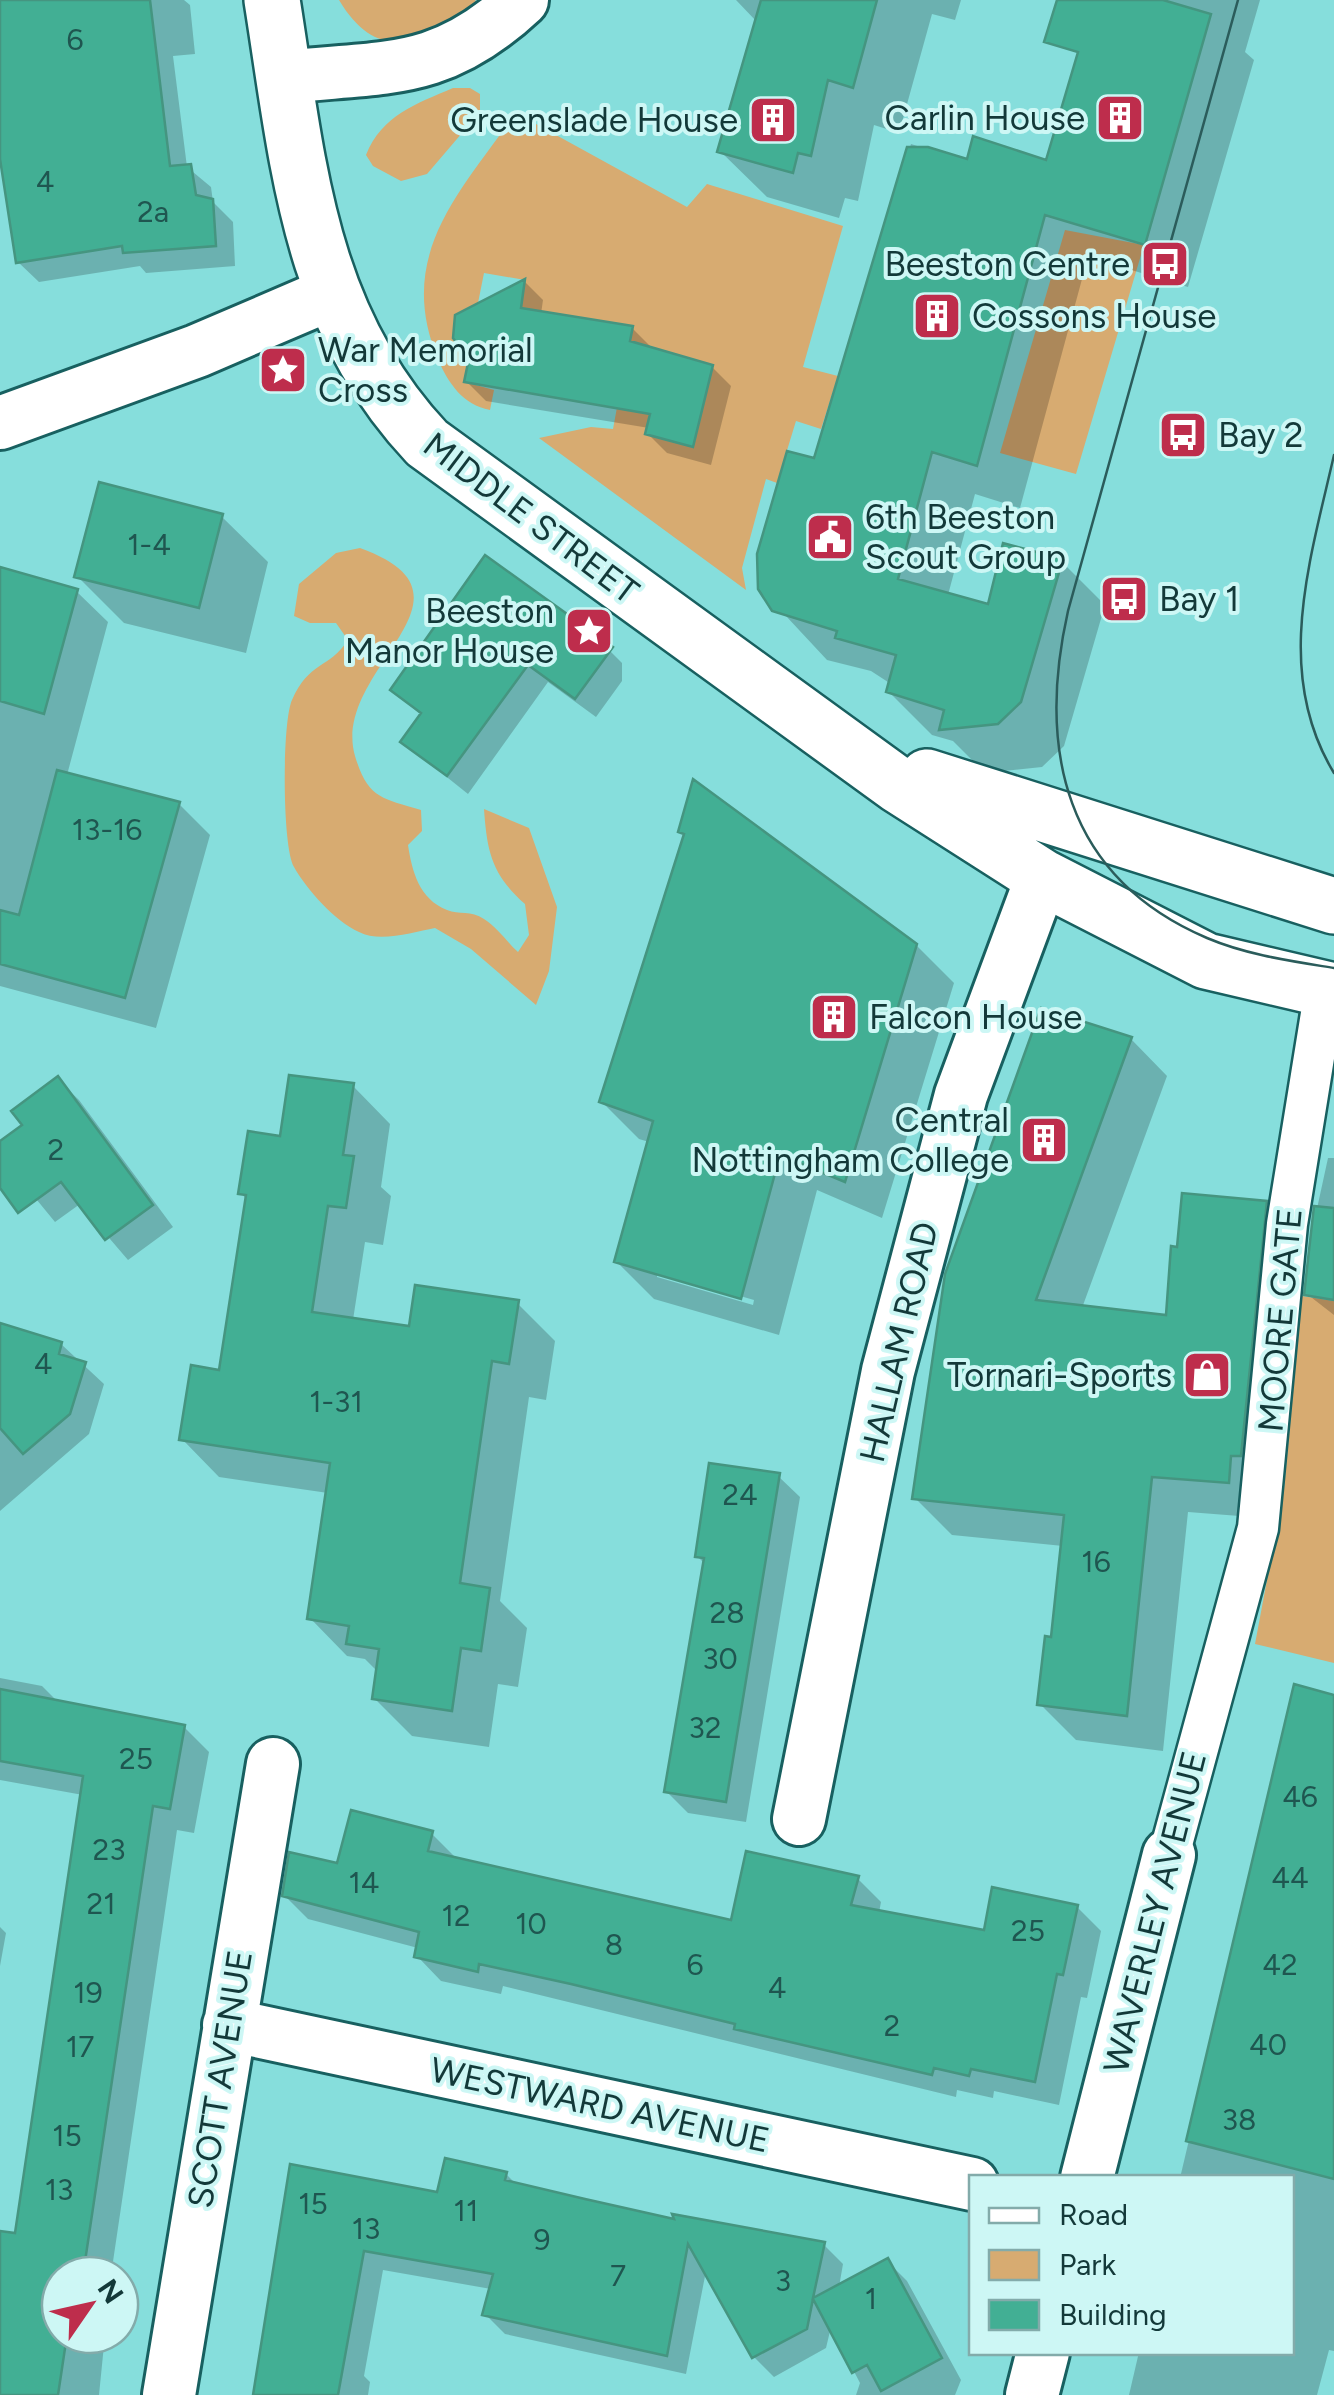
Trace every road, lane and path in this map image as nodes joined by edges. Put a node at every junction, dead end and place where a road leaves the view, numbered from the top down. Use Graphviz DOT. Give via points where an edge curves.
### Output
graph roads {
  1 [pos="272,0"];
  2 [pos="522,0"];
  3 [pos="284,78"];
  4 [pos="330,294"];
  5 [pos="0,423"];
  6 [pos="828,734"];
  7 [pos="1018,808"];
  8 [pos="1042,877"];
  9 [pos="1334,906"];
  10 [pos="1164,943"];
  11 [pos="1329,990"];
  12 [pos="1222,1647"];
  13 [pos="274,1764"];
  14 [pos="799,1820"];
  15 [pos="1169,1854"];
  16 [pos="228,2025"];
  17 [pos="1088,2175"];
  18 [pos="969,2183"];
  19 [pos="1042,2355"];
  20 [pos="168,2395"];
  21 [pos="1032,2395"];
  1 -- 3 [label="main road, MIDDLE STREET"];
  2 -- 3 [label="street" via="465,46 425,62"];
  3 -- 4 [label="main road, MIDDLE STREET"];
  4 -- 5 [label="street"];
  4 -- 6 [label="main road, MIDDLE STREET" via="373,376 426,442"];
  6 -- 7 [label="main road, MIDDLE STREET" via="955,789"];
  6 -- 8 [label="main road, MIDDLE STREET"];
  7 -- 9 [label="main road, MIDDLE STREET"];
  7 -- 10 [label="main road" via="1018,830 1029,852 1138,916"];
  8 -- 10 [label="main road, MIDDLE STREET"];
  8 -- 14 [label="street, HALLAM ROAD" via="961,1095 888,1371"];
  10 -- 11 [label="main road, MIDDLE STREET" via="1206,961"];
  11 -- 12 [label="street, MOORE GATE" via="1286,1224 1258,1528"];
  12 -- 15 [label="street, WAVERLEY AVENUE"];
  13 -- 16 [label="street, SCOTT AVENUE"];
  15 -- 17 [label="street, WAVERLEY AVENUE"];
  16 -- 18 [label="street, WESTWARD AVENUE"];
  16 -- 20 [label="street, SCOTT AVENUE"];
  19 -- 21 [label="street"];
}
